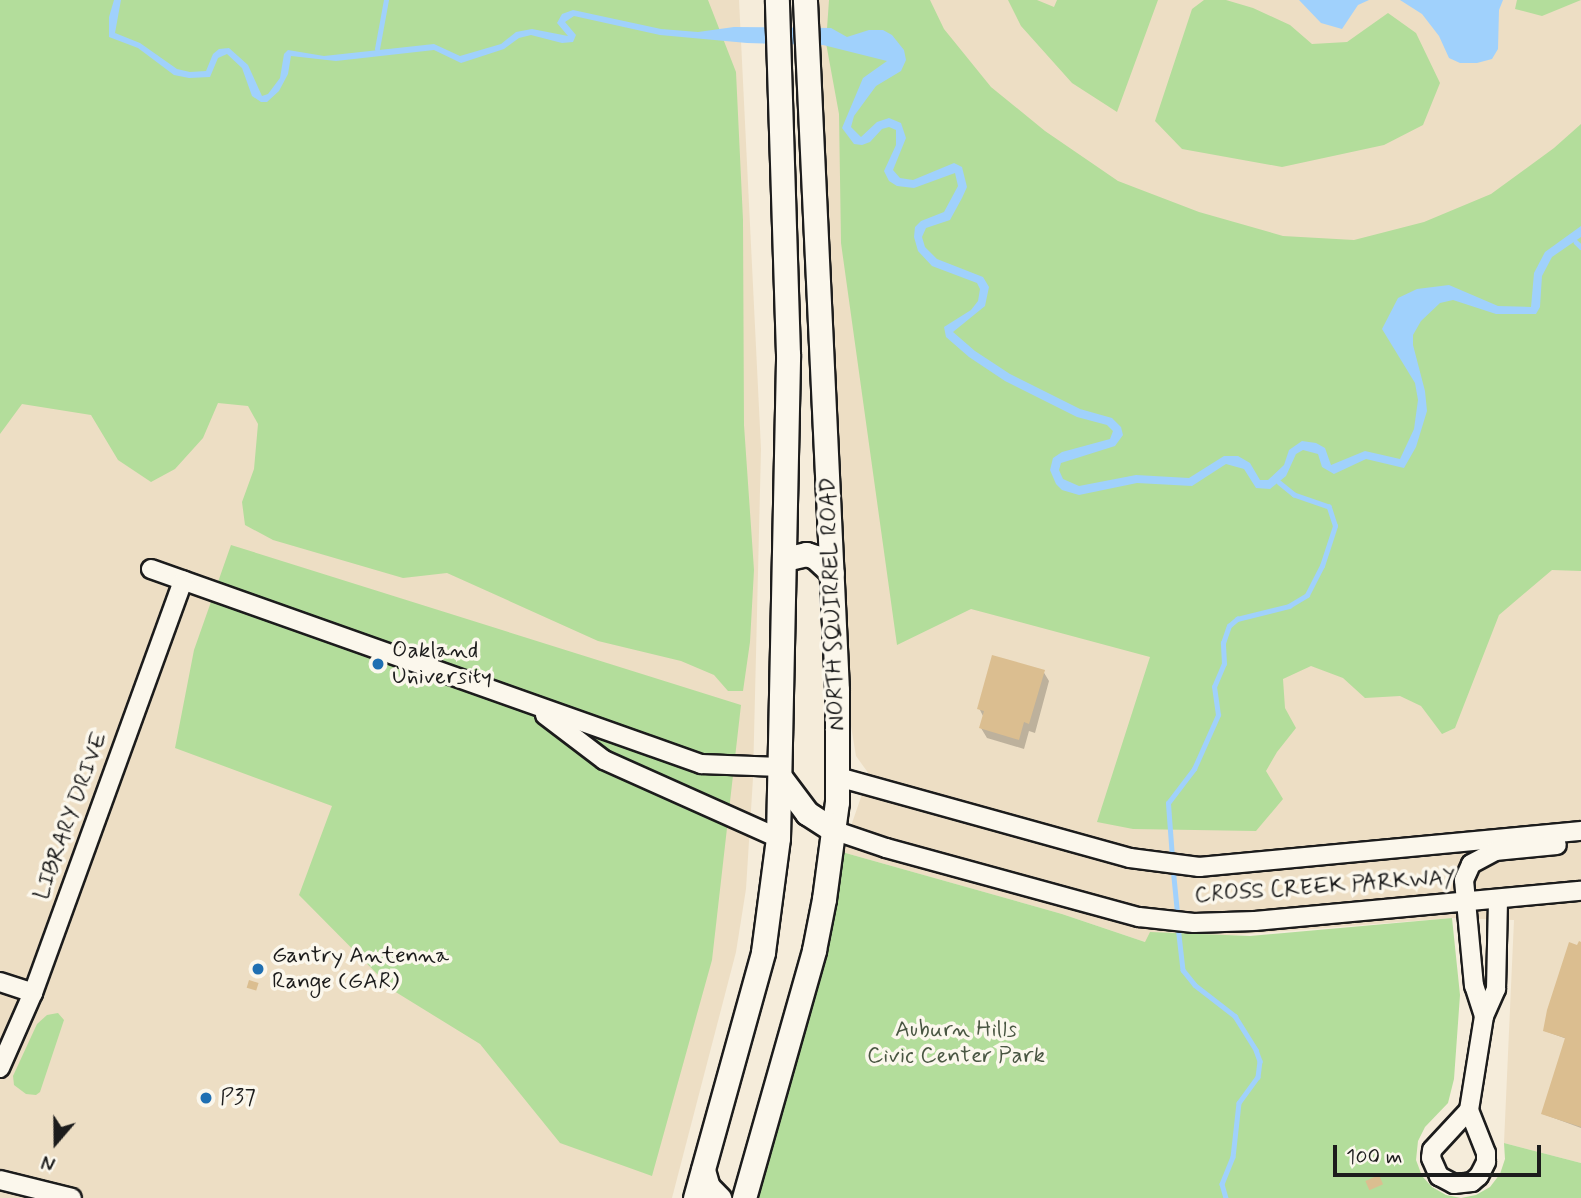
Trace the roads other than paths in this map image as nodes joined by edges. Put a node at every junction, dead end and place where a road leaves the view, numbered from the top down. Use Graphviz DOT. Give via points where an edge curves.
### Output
graph roads {
  1 [pos="777,0"];
  2 [pos="805,0"];
  3 [pos="785,559"];
  4 [pos="151,569"];
  5 [pos="832,573"];
  6 [pos="183,580"];
  7 [pos="534,707"];
  8 [pos="780,772"];
  9 [pos="838,777"];
  10 [pos="833,830"];
  11 [pos="1581,831"];
  12 [pos="778,838"];
  13 [pos="1581,843"];
  14 [pos="1581,891"];
  15 [pos="1498,899"];
  16 [pos="1464,902"];
  17 [pos="0,982"];
  18 [pos="33,993"];
  19 [pos="1484,1016"];
  20 [pos="0,1068"];
  21 [pos="1469,1110"];
  22 [pos="703,1170"];
  23 [pos="0,1180"];
  24 [pos="72,1198"];
  25 [pos="695,1198"];
  26 [pos="719,1198"];
  27 [pos="744,1198"];
  1 -- 3 [label="main road, NORTH SQUIRREL ROAD" via="788,354"];
  2 -- 5 [label="main road, NORTH SQUIRREL ROAD"];
  3 -- 5 [label="main road" via="806,554"];
  3 -- 8 [label="main road, NORTH SQUIRREL ROAD"];
  4 -- 6 [label="street"];
  5 -- 9 [label="main road, NORTH SQUIRREL ROAD"];
  6 -- 7 [label="street"];
  6 -- 18 [label="street, LIBRARY DRIVE"];
  7 -- 8 [label="street" via="701,764"];
  7 -- 12 [label="street" via="604,760"];
  8 -- 10 [label="main road" via="807,813"];
  8 -- 12 [label="main road, NORTH SQUIRREL ROAD"];
  9 -- 10 [label="main road, NORTH SQUIRREL ROAD"];
  9 -- 11 [label="street, CROSS CREEK PARKWAY" via="1130,858 1199,867"];
  10 -- 16 [label="street, CROSS CREEK PARKWAY" via="1139,917 1194,923 1255,921"];
  10 -- 27 [label="main road, NORTH SQUIRREL ROAD" via="814,950"];
  12 -- 22 [label="main road, NORTH SQUIRREL ROAD" via="762,952"];
  13 -- 16 [label="street" via="1495,851 1471,864 1464,880"];
  14 -- 15 [label="street, CROSS CREEK PARKWAY"];
  15 -- 16 [label="street, CROSS CREEK PARKWAY"];
  15 -- 19 [label="street" via="1496,989"];
  16 -- 19 [label="street" via="1474,986"];
  17 -- 18 [label="street"];
  18 -- 20 [label="street, LIBRARY DRIVE"];
  19 -- 21 [label="street"];
  22 -- 25 [label="main road, NORTH SQUIRREL ROAD"];
  22 -- 26 [label="main road" via="708,1187"];
  23 -- 24 [label="street"];
}
